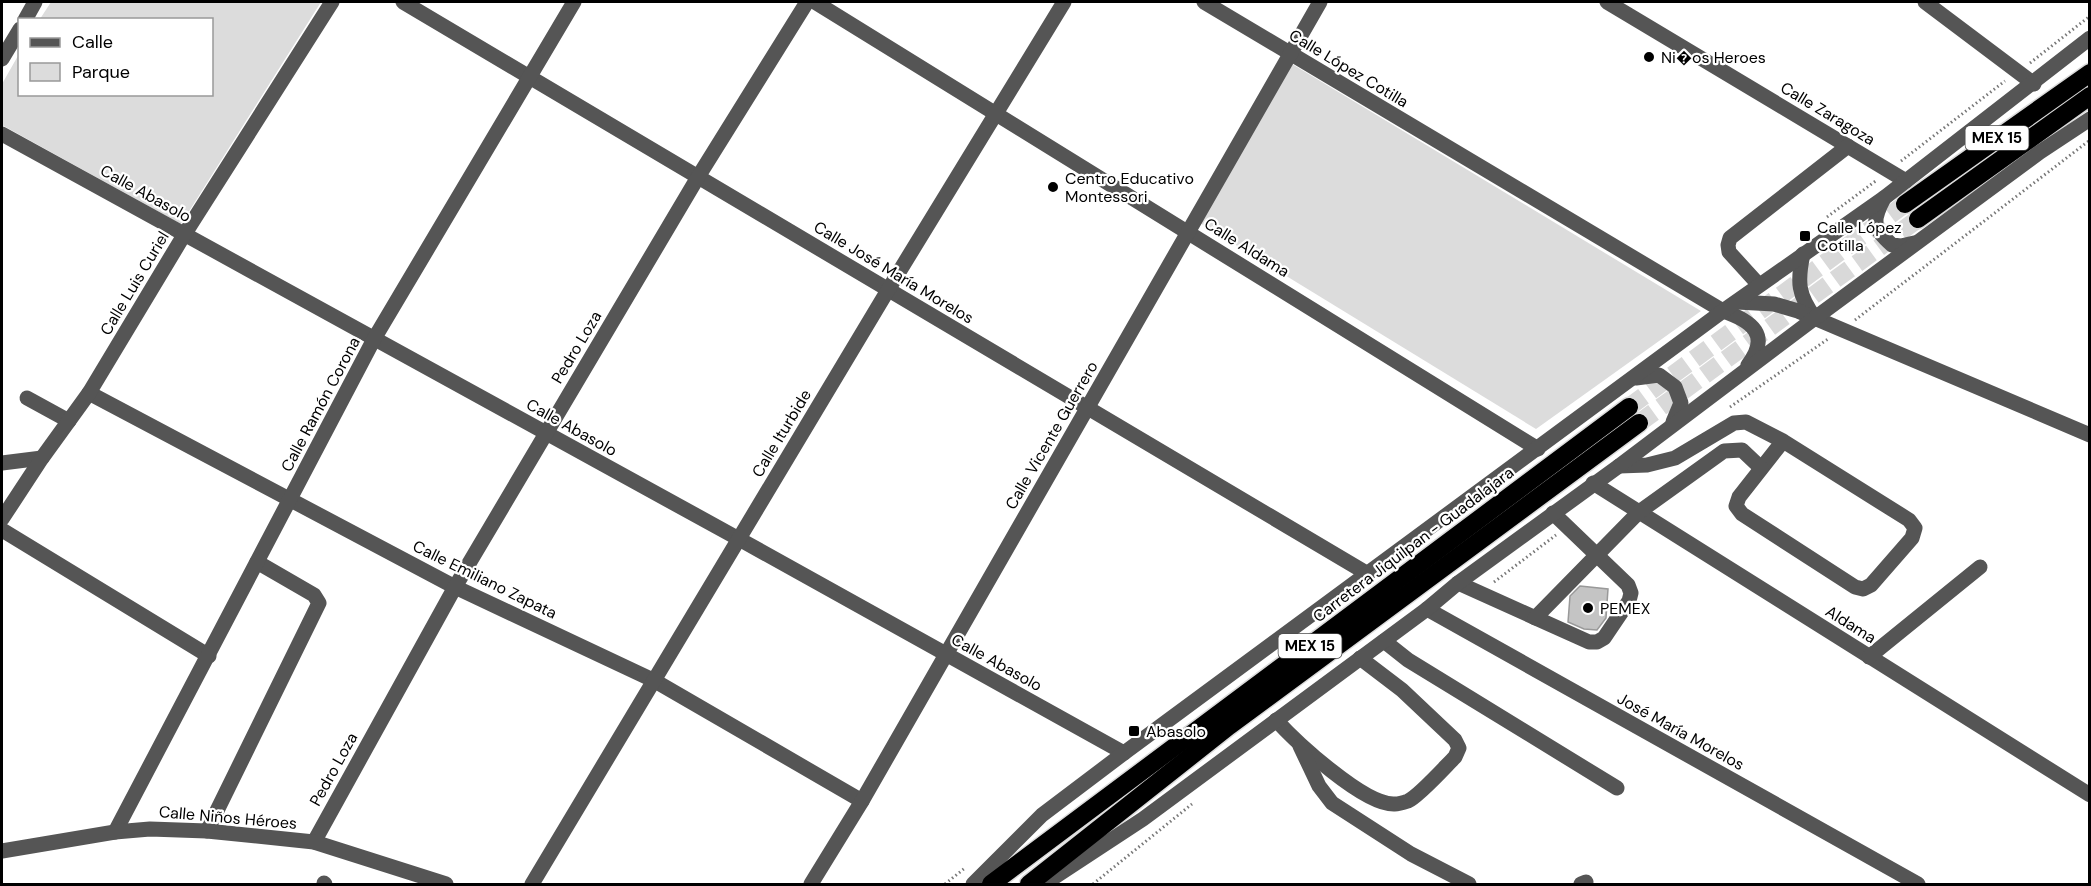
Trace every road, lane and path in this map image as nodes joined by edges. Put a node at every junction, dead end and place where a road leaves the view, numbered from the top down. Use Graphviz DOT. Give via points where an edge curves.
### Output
graph roads {
  1 [pos="35,2"];
  2 [pos="332,2"];
  3 [pos="403,2"];
  4 [pos="574,2"];
  5 [pos="807,2"];
  6 [pos="815,2"];
  7 [pos="1064,2"];
  8 [pos="1204,2"];
  9 [pos="1320,2"];
  10 [pos="1607,2"];
  11 [pos="1925,2"];
  12 [pos="2090,16"];
  13 [pos="26,18"];
  14 [pos="18,31"];
  15 [pos="2090,38"];
  16 [pos="1290,54"];
  17 [pos="2,59"];
  18 [pos="2019,71"];
  19 [pos="2090,73"];
  20 [pos="530,76"];
  21 [pos="2034,84"];
  22 [pos="2090,96"];
  23 [pos="995,113"];
  24 [pos="2090,119"];
  25 [pos="2,134"];
  26 [pos="2090,140"];
  27 [pos="1848,146"];
  28 [pos="699,177"];
  29 [pos="1906,181"];
  30 [pos="1884,198"];
  31 [pos="1905,204"];
  32 [pos="1918,219"];
  33 [pos="1188,232"];
  34 [pos="184,235"];
  35 [pos="1918,242"];
  36 [pos="1803,254"];
  37 [pos="1758,285"];
  38 [pos="888,290"];
  39 [pos="1737,302"];
  40 [pos="1723,311"];
  41 [pos="1815,318"];
  42 [pos="1844,329"];
  43 [pos="374,339"];
  44 [pos="1741,375"];
  45 [pos="1634,378"];
  46 [pos="90,393"];
  47 [pos="27,398"];
  48 [pos="1629,407"];
  49 [pos="1087,408"];
  50 [pos="1726,411"];
  51 [pos="69,421"];
  52 [pos="1639,423"];
  53 [pos="1672,425"];
  54 [pos="546,433"];
  55 [pos="2090,435"];
  56 [pos="1783,441"];
  57 [pos="1538,449"];
  58 [pos="42,458"];
  59 [pos="2,463"];
  60 [pos="1619,466"];
  61 [pos="1761,468"];
  62 [pos="1593,483"];
  63 [pos="290,500"];
  64 [pos="1639,512"];
  65 [pos="1553,513"];
  66 [pos="2,519"];
  67 [pos="1567,526"];
  68 [pos="2,530"];
  69 [pos="739,539"];
  70 [pos="1596,555"];
  71 [pos="257,562"];
  72 [pos="1980,567"];
  73 [pos="1368,574"];
  74 [pos="1458,584"];
  75 [pos="455,587"];
  76 [pos="1480,592"];
  77 [pos="1427,609"];
  78 [pos="1535,618"];
  79 [pos="1384,641"];
  80 [pos="946,654"];
  81 [pos="209,656"];
  82 [pos="1869,657"];
  83 [pos="1360,658"];
  84 [pos="655,681"];
  85 [pos="1276,720"];
  86 [pos="1298,742"];
  87 [pos="1124,753"];
  88 [pos="1617,788"];
  89 [pos="2090,795"];
  90 [pos="862,801"];
  91 [pos="207,831"];
  92 [pos="115,832"];
  93 [pos="314,842"];
  94 [pos="2,851"];
  95 [pos="446,885"];
  96 [pos="532,885"];
  97 [pos="811,885"];
  98 [pos="973,885"];
  99 [pos="991,885"];
  100 [pos="1029,885"];
  101 [pos="1044,885"];
  102 [pos="1469,885"];
  103 [pos="1918,885"];
  1 -- 13 [label="street"];
  2 -- 34 [label="street, Calle Luis Curiel"];
  3 -- 20 [label="street, Calle José María Morelos"];
  4 -- 20 [label="street, Calle Ramón Corona"];
  5 -- 28 [label="street, Pedro Loza"];
  6 -- 23 [label="street, Calle Aldama"];
  7 -- 23 [label="street, Calle Iturbide"];
  8 -- 16 [label="street, Calle López Cotilla"];
  9 -- 16 [label="street, Calle Vicente Guerrero"];
  10 -- 27 [label="street, Calle Zaragoza"];
  11 -- 18 [label="street"];
  12 -- 18 [label="path"];
  14 -- 17 [label="street"];
  15 -- 21 [label="street"];
  16 -- 33 [label="street, Calle Vicente Guerrero"];
  16 -- 40 [label="street, Calle López Cotilla"];
  18 -- 21 [label="street"];
  19 -- 31 [label="highway, MEX 15"];
  20 -- 28 [label="street, Calle José María Morelos"];
  20 -- 43 [label="street, Calle Ramón Corona"];
  21 -- 29 [label="street"];
  22 -- 32 [label="highway, MEX 15"];
  23 -- 33 [label="street, Calle Aldama"];
  23 -- 38 [label="street, Calle Iturbide"];
  24 -- 35 [label="street"];
  25 -- 34 [label="street, Calle Abasolo"];
  26 -- 42 [label="path"];
  27 -- 29 [label="street, Calle Zaragoza"];
  27 -- 37 [label="street" via="1730,238 1729,252"];
  28 -- 38 [label="street, Calle José María Morelos"];
  28 -- 54 [label="street, Pedro Loza"];
  29 -- 30 [label="street"];
  30 -- 35 [label="street" via="1876,214 1877,230 1892,245"];
  30 -- 36 [label="street"];
  33 -- 49 [label="street, Calle Vicente Guerrero"];
  33 -- 57 [label="street, Calle Aldama"];
  34 -- 43 [label="street, Calle Abasolo"];
  34 -- 46 [label="street, Calle Luis Curiel"];
  35 -- 41 [label="street"];
  36 -- 37 [label="street"];
  36 -- 41 [label="street" via="1800,292"];
  37 -- 39 [label="street"];
  38 -- 49 [label="street, Calle José María Morelos"];
  38 -- 69 [label="street, Calle Iturbide"];
  39 -- 40 [label="street"];
  39 -- 41 [label="street" via="1774,304"];
  40 -- 44 [label="street, Calle López Cotilla" via="1750,324 1760,339 1752,361"];
  40 -- 45 [label="street"];
  41 -- 42 [label="street"];
  41 -- 44 [label="street"];
  42 -- 50 [label="path"];
  42 -- 55 [label="street"];
  43 -- 54 [label="street, Calle Abasolo"];
  43 -- 63 [label="street, Calle Ramón Corona"];
  44 -- 53 [label="street"];
  45 -- 53 [label="street" via="1659,375 1675,387 1682,403"];
  45 -- 57 [label="street"];
  46 -- 51 [label="street, Calle Luis Curiel"];
  46 -- 63 [label="street, Calle Emiliano Zapata"];
  47 -- 51 [label="street"];
  48 -- 99 [label="highway, Carretera Jiquilpan - Guadalajara / MEX 15"];
  49 -- 73 [label="street, Calle José María Morelos"];
  49 -- 80 [label="street, Calle Vicente Guerrero"];
  51 -- 58 [label="street, Calle Luis Curiel"];
  52 -- 100 [label="highway, MEX 15" via="1229,726"];
  53 -- 60 [label="street"];
  54 -- 69 [label="street, Calle Abasolo"];
  54 -- 75 [label="street, Pedro Loza"];
  56 -- 60 [label="street" via="1746,422 1734,423 1676,458"];
  56 -- 61 [label="street"];
  56 -- 61 [label="street" via="1909,520 1915,528 1912,538 1871,585 1855,587 1742,514 1736,506 1739,497"];
  57 -- 73 [label="street"];
  58 -- 59 [label="street"];
  58 -- 66 [label="street, Calle Luis Curiel"];
  60 -- 62 [label="street"];
  61 -- 64 [label="street" via="1742,450 1724,451"];
  62 -- 64 [label="street, Aldama"];
  62 -- 65 [label="street"];
  63 -- 71 [label="street, Calle Ramón Corona"];
  63 -- 75 [label="street, Calle Emiliano Zapata"];
  64 -- 70 [label="street"];
  64 -- 82 [label="street, Aldama"];
  65 -- 67 [label="street"];
  65 -- 74 [label="street"];
  67 -- 70 [label="street"];
  67 -- 76 [label="path"];
  68 -- 81 [label="street"];
  69 -- 80 [label="street, Calle Abasolo"];
  69 -- 84 [label="street, Calle Iturbide"];
  70 -- 78 [label="street"];
  70 -- 78 [label="street" via="1628,585 1631,593 1604,638 1589,642"];
  71 -- 81 [label="street, Calle Ramón Corona"];
  71 -- 91 [label="street" via="314,595 319,603"];
  72 -- 82 [label="street"];
  73 -- 87 [label="street"];
  74 -- 76 [label="street"];
  74 -- 77 [label="street"];
  75 -- 84 [label="street, Calle Emiliano Zapata"];
  75 -- 93 [label="street, Pedro Loza"];
  76 -- 78 [label="street"];
  77 -- 79 [label="street"];
  77 -- 103 [label="street, José María Morelos"];
  79 -- 83 [label="street"];
  79 -- 88 [label="street" via="1408,660"];
  80 -- 87 [label="street, Calle Abasolo"];
  80 -- 90 [label="street, Calle Vicente Guerrero"];
  81 -- 92 [label="street, Calle Ramón Corona"];
  82 -- 89 [label="street, Aldama"];
  83 -- 85 [label="street"];
  83 -- 86 [label="street" via="1402,690 1455,740 1459,748 1455,757 1411,800 1394,804 1379,801 1344,780"];
  84 -- 90 [label="street, Calle Emiliano Zapata"];
  84 -- 96 [label="street, Calle Iturbide"];
  85 -- 86 [label="street"];
  85 -- 101 [label="street" via="1143,819"];
  86 -- 102 [label="street" via="1319,786 1332,803 1411,854"];
  87 -- 98 [label="street" via="1042,816"];
  90 -- 97 [label="street, Calle Vicente Guerrero"];
  91 -- 92 [label="street, Calle Niños Héroes"];
  91 -- 93 [label="street, Calle Niños Héroes"];
  92 -- 94 [label="street, Calle Niños Héroes"];
  93 -- 95 [label="street, Calle Niños Héroes"];
}
